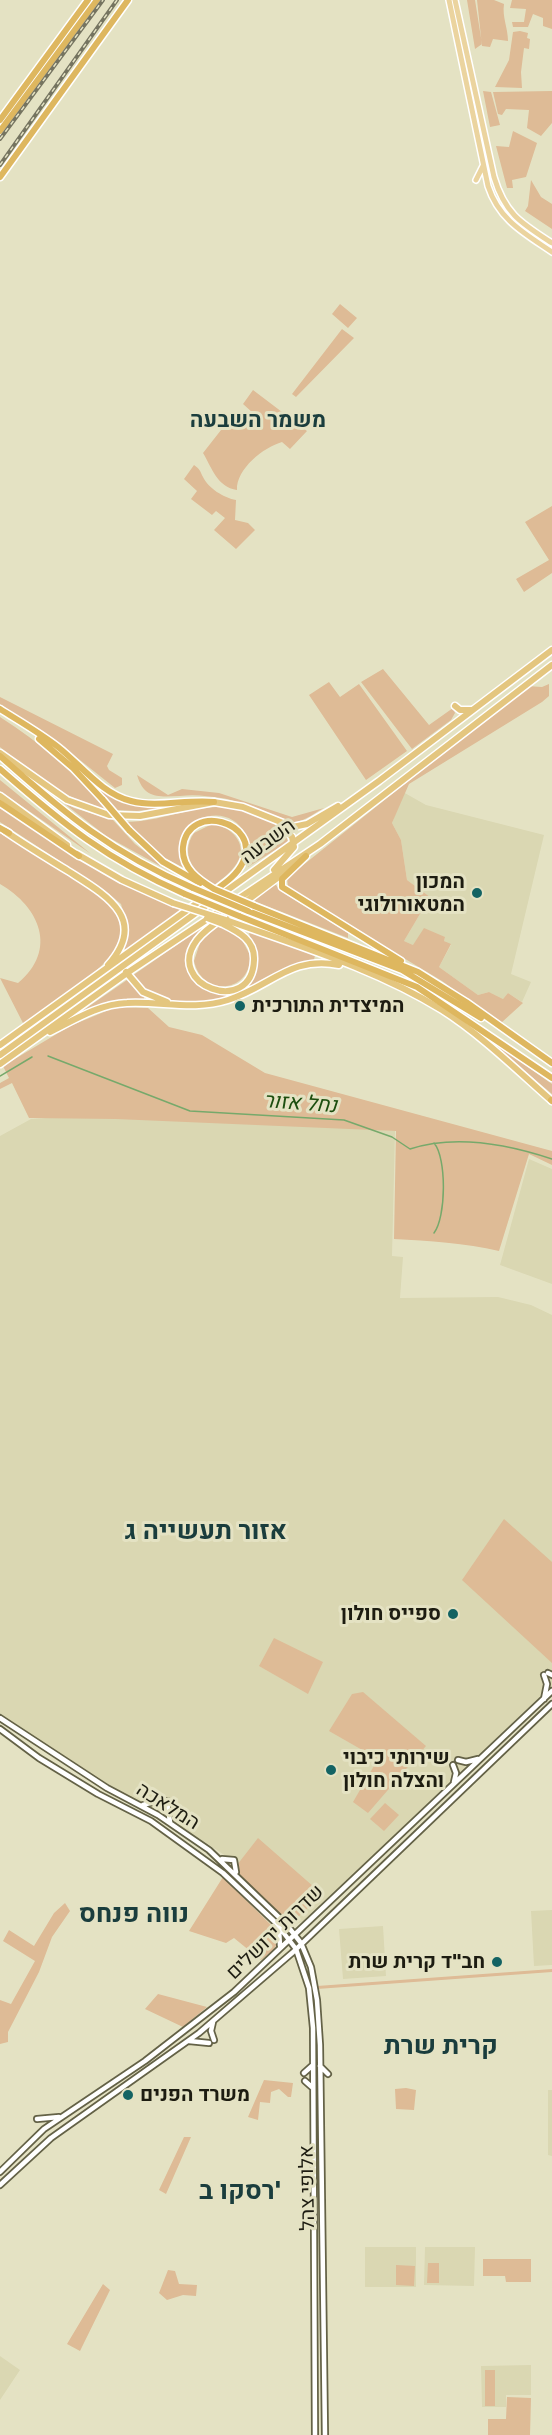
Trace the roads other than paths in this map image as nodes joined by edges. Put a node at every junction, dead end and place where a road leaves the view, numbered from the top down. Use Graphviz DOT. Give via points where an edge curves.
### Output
graph roads {
  1 [pos="86,0"];
  2 [pos="97,0"];
  3 [pos="128,0"];
  4 [pos="449,0"];
  5 [pos="455,0"];
  6 [pos="0,120"];
  7 [pos="0,131"];
  8 [pos="484,164"];
  9 [pos="0,177"];
  10 [pos="490,192"];
  11 [pos="552,243"];
  12 [pos="552,252"];
  13 [pos="552,650"];
  14 [pos="552,665"];
  15 [pos="0,709"];
  16 [pos="474,709"];
  17 [pos="13,718"];
  18 [pos="456,723"];
  19 [pos="0,754"];
  20 [pos="0,770"];
  21 [pos="380,781"];
  22 [pos="0,796"];
  23 [pos="214,802"];
  24 [pos="0,803"];
  25 [pos="278,822"];
  26 [pos="0,827"];
  27 [pos="293,842"];
  28 [pos="320,844"];
  29 [pos="281,851"];
  30 [pos="79,856"];
  31 [pos="306,856"];
  32 [pos="200,882"];
  33 [pos="261,882"];
  34 [pos="212,892"];
  35 [pos="225,922"];
  36 [pos="138,955"];
  37 [pos="359,970"];
  38 [pos="127,974"];
  39 [pos="434,982"];
  40 [pos="53,1005"];
  41 [pos="195,1006"];
  42 [pos="28,1044"];
  43 [pos="525,1044"];
  44 [pos="0,1045"];
  45 [pos="0,1055"];
  46 [pos="552,1063"];
  47 [pos="0,1064"];
  48 [pos="552,1078"];
  49 [pos="552,1101"];
  50 [pos="548,1674"];
  51 [pos="552,1691"];
  52 [pos="544,1699"];
  53 [pos="552,1704"];
  54 [pos="552,1710"];
  55 [pos="538,1717"];
  56 [pos="0,1718"];
  57 [pos="0,1729"];
  58 [pos="483,1756"];
  59 [pos="458,1760"];
  60 [pos="453,1765"];
  61 [pos="452,1785"];
  62 [pos="160,1800"];
  63 [pos="166,1801"];
  64 [pos="141,1806"];
  65 [pos="172,1824"];
  66 [pos="220,1859"];
  67 [pos="237,1875"];
  68 [pos="305,1922"];
  69 [pos="276,1923"];
  70 [pos="286,1924"];
  71 [pos="294,1933"];
  72 [pos="289,1938"];
  73 [pos="301,1943"];
  74 [pos="280,1948"];
  75 [pos="296,1949"];
  76 [pos="213,2022"];
  77 [pos="186,2042"];
  78 [pos="313,2065"];
  79 [pos="320,2066"];
  80 [pos="304,2073"];
  81 [pos="328,2074"];
  82 [pos="305,2081"];
  83 [pos="313,2088"];
  84 [pos="62,2117"];
  85 [pos="38,2119"];
  86 [pos="0,2172"];
  87 [pos="0,2185"];
  88 [pos="315,2435"];
  89 [pos="325,2435"];
  1 -- 6 [label="highway"];
  2 -- 7 [label="highway"];
  3 -- 9 [label="highway"];
  4 -- 8 [label="main road"];
  5 -- 11 [label="main road" via="501,198 518,220"];
  8 -- 10 [label="main road"];
  8 -- 10 [label="main road" via="477,182"];
  10 -- 12 [label="main road" via="512,225"];
  13 -- 16 [label="highway, השבעה"];
  14 -- 28 [label="highway, השבעה"];
  15 -- 17 [label="highway"];
  16 -- 18 [label="highway, השבעה"];
  16 -- 18 [label="highway" via="463,711 455,706"];
  17 -- 23 [label="highway" via="55,745 122,798 148,804"];
  17 -- 32 [label="highway, bridge" via="62,758 163,862"];
  18 -- 21 [label="highway, השבעה"];
  19 -- 23 [label="highway" via="53,791 101,813 140,816"];
  19 -- 43 [label="highway, bridge" via="55,805 99,839 140,863 248,911 402,970"];
  20 -- 48 [label="highway, bridge" via="63,824 128,867 185,894 417,987"];
  21 -- 25 [label="highway" via="307,824 293,827"];
  21 -- 27 [label="highway, השבעה"];
  22 -- 30 [label="highway"];
  23 -- 25 [label="highway" via="243,807"];
  24 -- 30 [label="highway"];
  25 -- 27 [label="highway" via="290,832"];
  26 -- 40 [label="highway" via="107,896 122,916 122,943 112,960"];
  27 -- 29 [label="highway, השבעה"];
  27 -- 33 [label="highway" via="292,850"];
  28 -- 31 [label="highway"];
  28 -- 33 [label="highway, השבעה"];
  29 -- 34 [label="highway"];
  29 -- 36 [label="highway, השבעה"];
  30 -- 35 [label="highway, bridge" via="122,880"];
  31 -- 35 [label="highway" via="197,940 191,954 194,975 204,986 221,992 244,983 254,962 248,940"];
  31 -- 39 [label="highway" via="282,879 285,890"];
  32 -- 34 [label="highway"];
  32 -- 34 [label="highway" via="184,859 185,838 200,822 226,822 243,838 245,857 232,878"];
  33 -- 38 [label="highway, השבעה"];
  34 -- 39 [label="highway, bridge" via="391,960"];
  34 -- 40 [label="highway"];
  35 -- 37 [label="highway"];
  36 -- 38 [label="highway" via="127,966"];
  36 -- 45 [label="highway, השבעה"];
  37 -- 41 [label="highway" via="329,963 303,964 241,996"];
  37 -- 49 [label="highway" via="410,991 445,1012"];
  38 -- 41 [label="highway" via="147,995"];
  38 -- 42 [label="highway, השבעה"];
  39 -- 43 [label="highway"];
  40 -- 44 [label="highway"];
  41 -- 42 [label="highway" via="108,1006"];
  42 -- 47 [label="highway, השבעה"];
  43 -- 46 [label="highway"];
  50 -- 52 [label="main road"];
  51 -- 52 [label="main road, שדרות ירושלים"];
  52 -- 58 [label="main road, שדרות ירושלים"];
  53 -- 55 [label="main road, שדרות ירושלים"];
  54 -- 55 [label="main road"];
  55 -- 73 [label="main road, שדרות ירושלים"];
  56 -- 64 [label="main road, המלאכה" via="48,1752"];
  57 -- 69 [label="main road, המלאכה" via="39,1758 189,1846"];
  58 -- 59 [label="main road" via="466,1762"];
  58 -- 61 [label="main road, שדרות ירושלים"];
  60 -- 61 [label="main road" via="456,1773"];
  61 -- 68 [label="main road, שדרות ירושלים"];
  62 -- 64 [label="main road"];
  63 -- 65 [label="main road"];
  64 -- 65 [label="main road, המלאכה"];
  65 -- 66 [label="main road, המלאכה"];
  66 -- 67 [label="main road, המלאכה"];
  66 -- 67 [label="main road" via="234,1860"];
  67 -- 70 [label="main road, המלאכה"];
  68 -- 70 [label="main road"];
  68 -- 71 [label="main road, שדרות ירושלים"];
  69 -- 72 [label="main road, המלאכה"];
  69 -- 74 [label="main road"];
  70 -- 71 [label="main road, המלאכה"];
  71 -- 72 [label="main road, שדרות ירושלים"];
  71 -- 73 [label="main road, המלאכה"];
  72 -- 74 [label="main road, שדרות ירושלים"];
  72 -- 75 [label="main road, המלאכה"];
  73 -- 75 [label="main road, שדרות ירושלים"];
  73 -- 79 [label="main road, אלופי צהל" via="316,1992"];
  74 -- 84 [label="main road, שדרות ירושלים" via="200,2020"];
  75 -- 76 [label="main road, שדרות ירושלים"];
  75 -- 78 [label="main road, אלופי צהל" via="311,2001"];
  76 -- 77 [label="main road, שדרות ירושלים"];
  76 -- 77 [label="main road" via="211,2041"];
  77 -- 87 [label="main road, שדרות ירושלים" via="51,2138"];
  78 -- 80 [label="main road"];
  78 -- 83 [label="main road, אלופי צהל"];
  79 -- 81 [label="main road"];
  79 -- 89 [label="main road, אלופי צהל"];
  82 -- 83 [label="main road"];
  83 -- 88 [label="main road, אלופי צהל"];
  84 -- 85 [label="main road"];
  84 -- 86 [label="main road, שדרות ירושלים" via="38,2134"];
}
